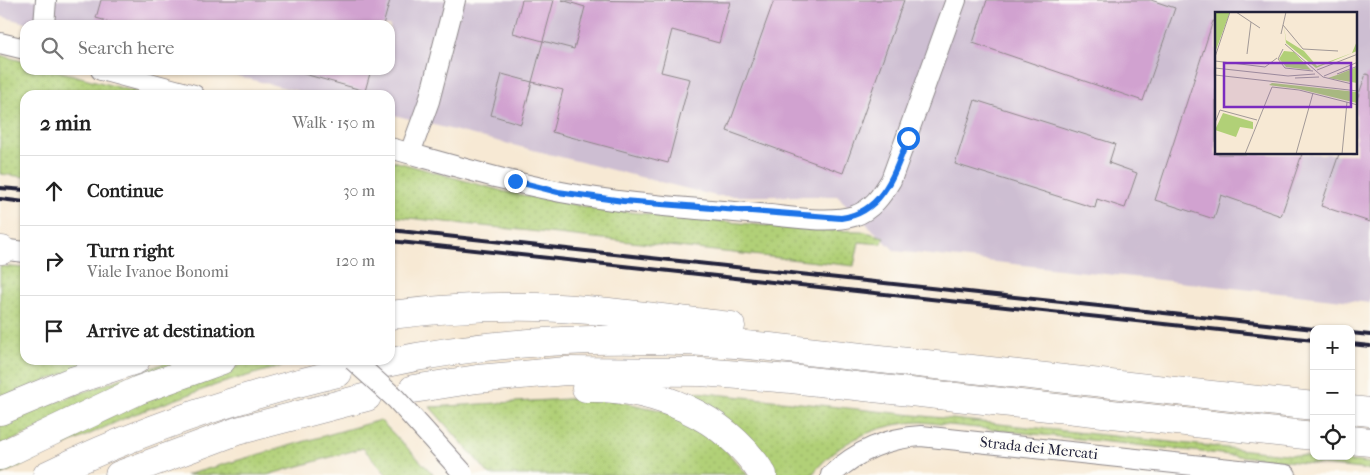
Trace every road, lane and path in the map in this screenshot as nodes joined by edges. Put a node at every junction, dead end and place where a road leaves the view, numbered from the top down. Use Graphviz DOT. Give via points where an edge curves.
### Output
graph roads {
  1 [pos="46,0"];
  2 [pos="456,0"];
  3 [pos="956,0"];
  4 [pos="44,20"];
  5 [pos="0,43"];
  6 [pos="20,49"];
  7 [pos="120,75"];
  8 [pos="176,90"];
  9 [pos="395,149"];
  10 [pos="410,153"];
  11 [pos="395,315"];
  12 [pos="395,361"];
  13 [pos="121,365"];
  14 [pos="208,365"];
  15 [pos="939,365"];
  16 [pos="345,366"];
  17 [pos="367,397"];
  18 [pos="1310,406"];
  19 [pos="1355,410"];
  20 [pos="0,411"];
  21 [pos="1370,412"];
  22 [pos="1310,436"];
  23 [pos="1355,440"];
  24 [pos="1370,442"];
  25 [pos="0,456"];
  26 [pos="464,474"];
  27 [pos="47,475"];
  28 [pos="119,475"];
  29 [pos="763,475"];
  30 [pos="831,475"];
  31 [pos="851,475"];
  32 [pos="1174,475"];
  33 [pos="1286,475"];
  1 -- 4 [label="street"];
  2 -- 10 [label="street" via="429,101"];
  3 -- 10 [label="street" via="894,174 878,200 849,218 608,200 538,187"];
  5 -- 6 [label="street"];
  7 -- 8 [label="street"];
  9 -- 10 [label="street"];
  11 -- 15 [label="highway" via="491,307 599,311 815,337 901,359"];
  12 -- 15 [label="highway" via="523,344 658,339 748,344"];
  13 -- 20 [label="highway"];
  14 -- 25 [label="highway" via="139,390"];
  15 -- 18 [label="highway"];
  16 -- 26 [label="street, bridge" via="396,399"];
  16 -- 27 [label="highway" via="186,417 109,446"];
  17 -- 28 [label="highway" via="237,431"];
  19 -- 21 [label="highway"];
  22 -- 29 [label="highway" via="701,372 566,371 485,378 413,389 520,392 600,388 641,393 678,404 713,424 744,451"];
  23 -- 24 [label="highway"];
  30 -- 33 [label="street, Strada dei Mercati" via="872,447 921,436"];
  31 -- 32 [label="street, Strada dei Mercati" via="881,458 917,449"];
}
